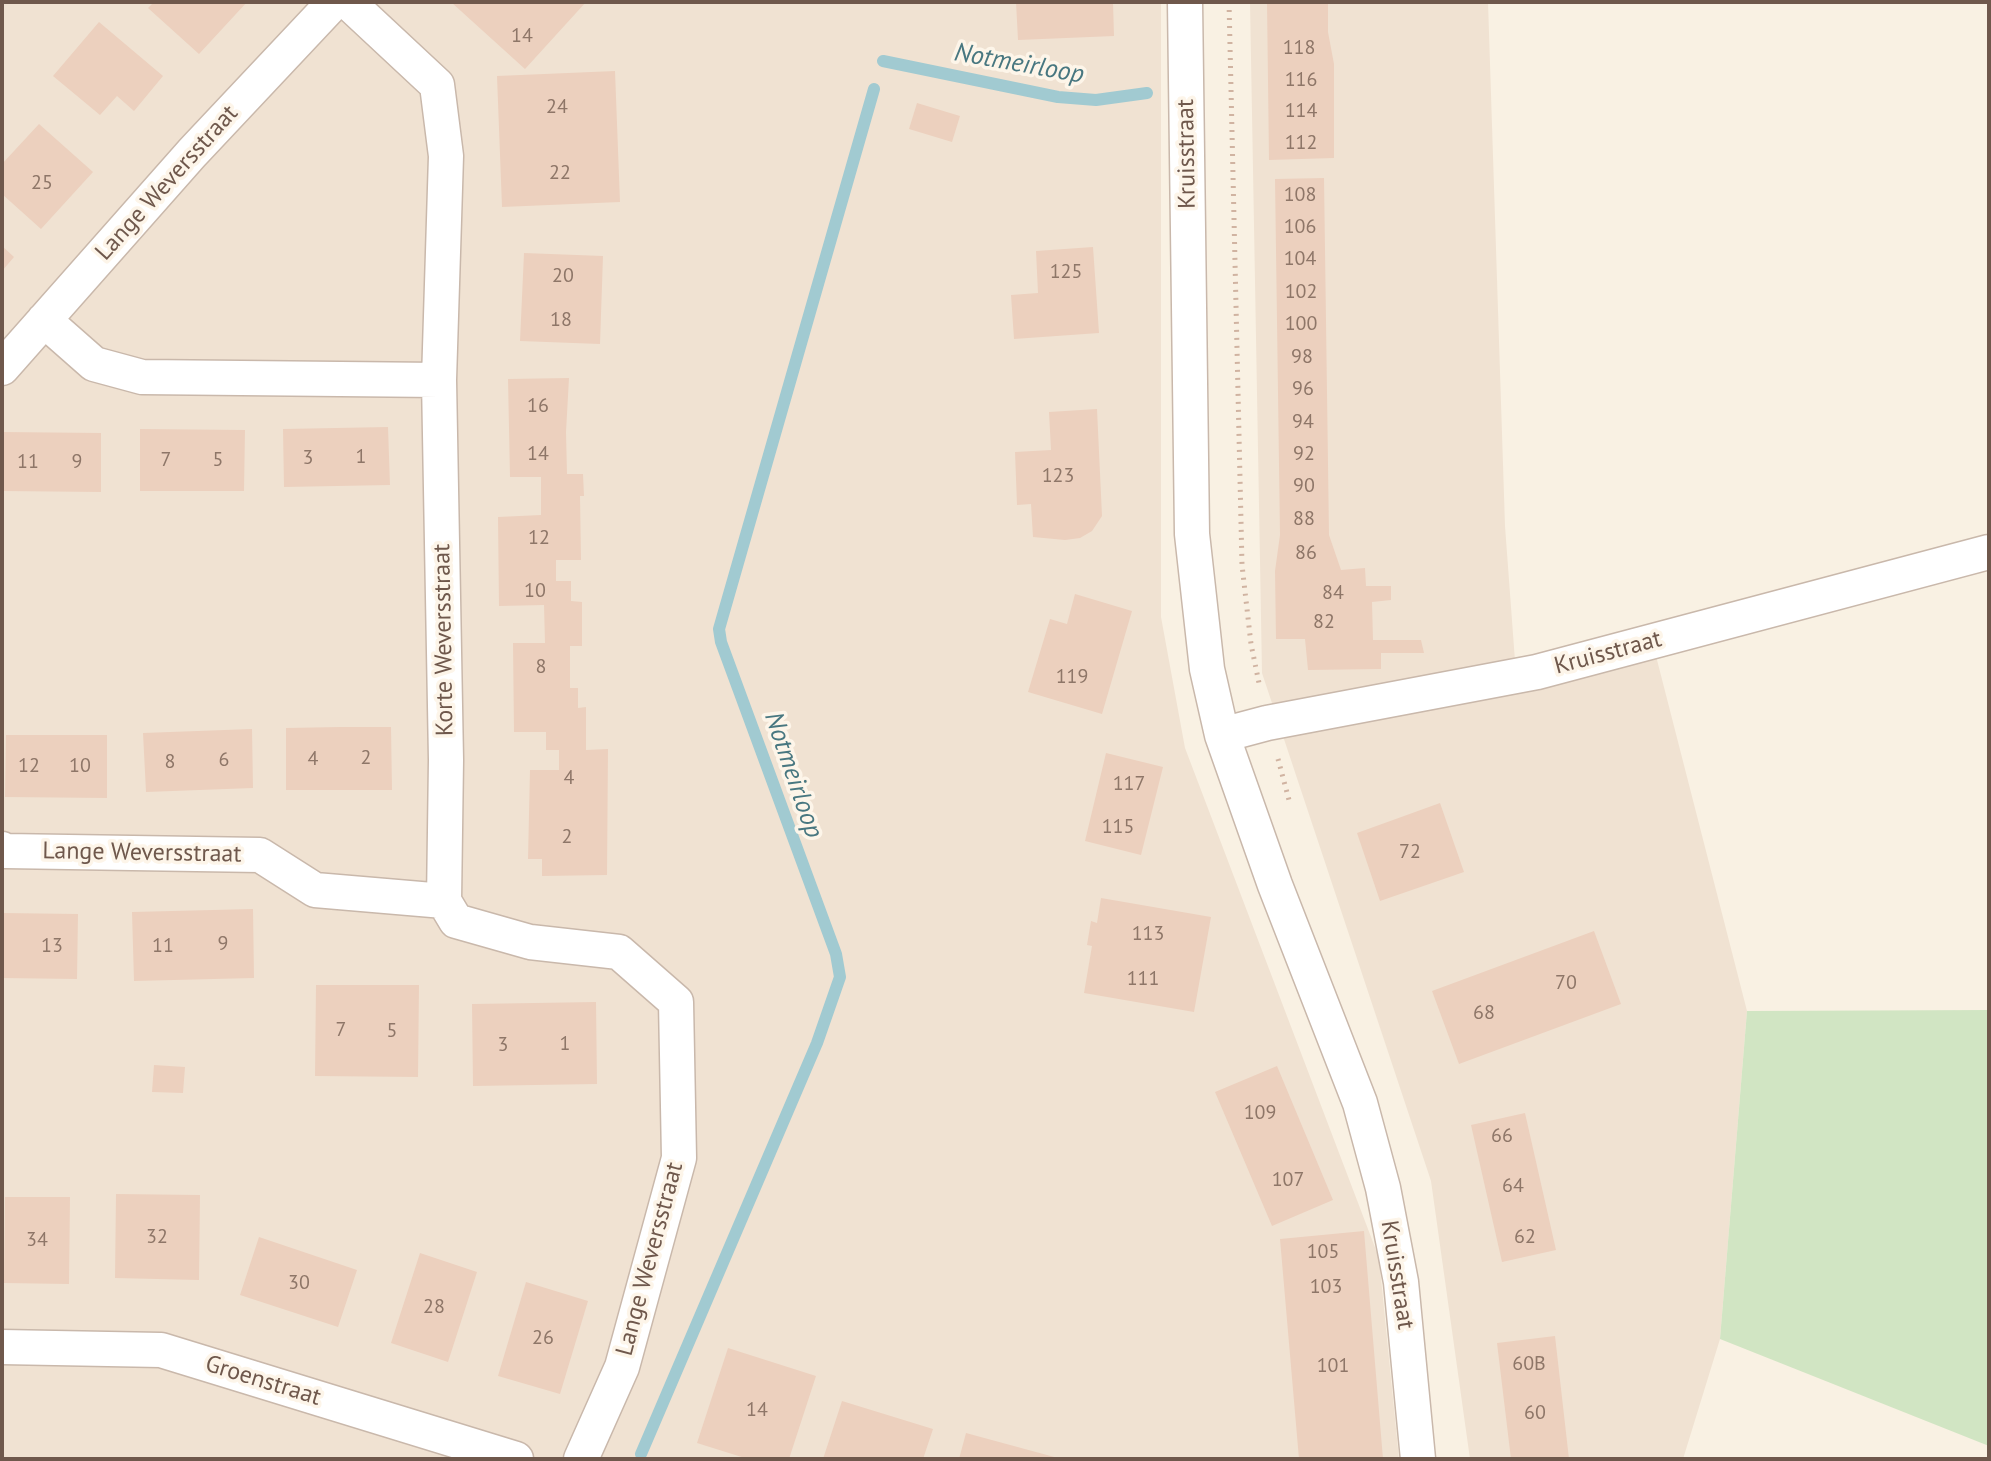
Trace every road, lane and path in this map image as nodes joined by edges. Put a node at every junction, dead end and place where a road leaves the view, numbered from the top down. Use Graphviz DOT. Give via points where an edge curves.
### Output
graph roads {
  1 [pos="334,2"];
  2 [pos="348,2"];
  3 [pos="1185,2"];
  4 [pos="1229,2"];
  5 [pos="44,320"];
  6 [pos="2,368"];
  7 [pos="439,380"];
  8 [pos="1989,552"];
  9 [pos="1267,723"];
  10 [pos="1222,735"];
  11 [pos="2,849"];
  12 [pos="444,901"];
  13 [pos="2,1347"];
  14 [pos="516,1459"];
  15 [pos="581,1459"];
  16 [pos="1418,1459"];
  1 -- 5 [label="street, Lange Weversstraat"];
  2 -- 7 [label="street, Korte Weversstraat" via="437,85 446,156"];
  3 -- 10 [label="street, Kruisstraat" via="1192,534 1203,641"];
  4 -- 9 [label="path" via="1242,565"];
  5 -- 6 [label="street, Lange Weversstraat"];
  5 -- 7 [label="street" via="94,364 142,377"];
  7 -- 12 [label="street, Korte Weversstraat"];
  8 -- 9 [label="street, Kruisstraat" via="1537,672"];
  9 -- 10 [label="street, Kruisstraat"];
  10 -- 16 [label="street, Kruisstraat" via="1360,1103 1376,1159 1401,1282"];
  11 -- 12 [label="street, Lange Weversstraat" via="260,855 315,890"];
  12 -- 15 [label="street, Lange Weversstraat" via="456,921 530,942 619,952 676,1002 679,1158 622,1367"];
  13 -- 14 [label="street, Groenstraat" via="161,1350"];
}
